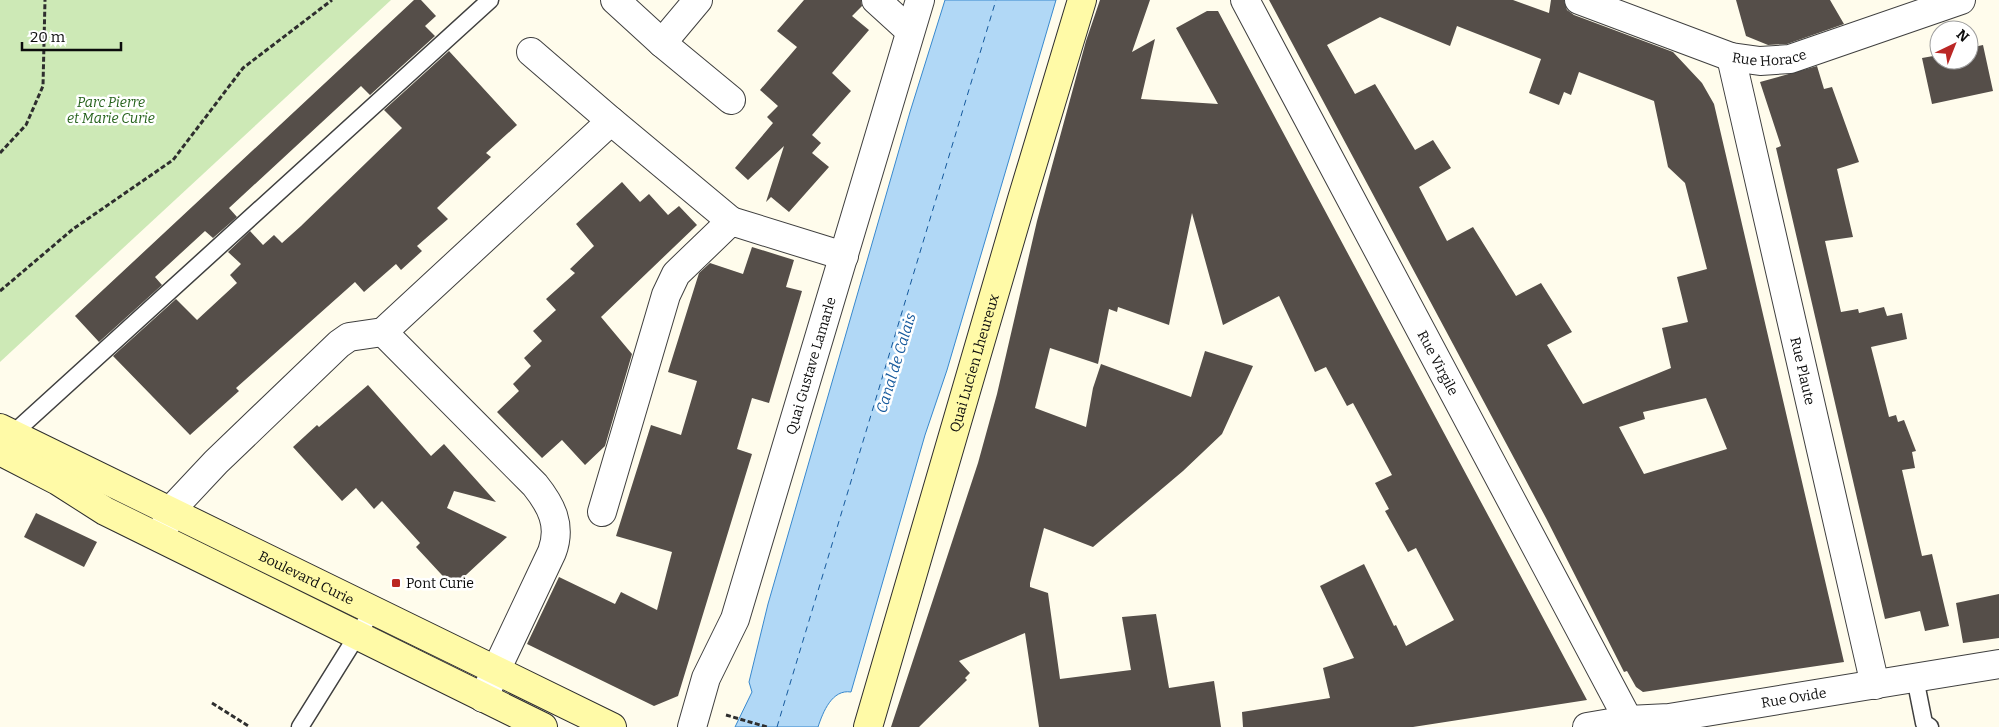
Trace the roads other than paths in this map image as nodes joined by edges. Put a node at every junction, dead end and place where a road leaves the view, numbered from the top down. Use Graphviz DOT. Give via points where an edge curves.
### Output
graph roads {
  1 [pos="490,0"];
  2 [pos="615,0"];
  3 [pos="698,0"];
  4 [pos="876,0"];
  5 [pos="920,0"];
  6 [pos="1082,0"];
  7 [pos="1245,0"];
  8 [pos="1579,0"];
  9 [pos="1961,0"];
  10 [pos="910,31"];
  11 [pos="662,43"];
  12 [pos="531,52"];
  13 [pos="1731,57"];
  14 [pos="730,100"];
  15 [pos="611,121"];
  16 [pos="731,221"];
  17 [pos="844,256"];
  18 [pos="383,332"];
  19 [pos="3,440"];
  20 [pos="170,511"];
  21 [pos="602,512"];
  22 [pos="161,538"];
  23 [pos="373,610"];
  24 [pos="357,636"];
  25 [pos="1999,664"];
  26 [pos="496,670"];
  27 [pos="1915,678"];
  28 [pos="1875,685"];
  29 [pos="483,698"];
  30 [pos="1630,724"];
  31 [pos="1926,726"];
  32 [pos="300,727"];
  33 [pos="543,727"];
  34 [pos="612,727"];
  35 [pos="692,727"];
  36 [pos="868,727"];
  37 [pos="1587,727"];
  1 -- 19 [label="lane"];
  2 -- 11 [label="street"];
  3 -- 11 [label="street"];
  4 -- 10 [label="street"];
  5 -- 10 [label="street, Quai Gustave Lamarle"];
  6 -- 36 [label="street, Quai Lucien Lheureux"];
  7 -- 30 [label="street, Rue Virgile"];
  8 -- 13 [label="street, Rue Horace"];
  9 -- 13 [label="street, Rue Horace" via="1790,59 1760,61"];
  10 -- 17 [label="street, Quai Gustave Lamarle"];
  11 -- 14 [label="street"];
  12 -- 15 [label="street"];
  13 -- 28 [label="street, Rue Plaute"];
  15 -- 16 [label="street"];
  15 -- 18 [label="street"];
  16 -- 17 [label="street"];
  16 -- 21 [label="street" via="676,274 670,284"];
  17 -- 35 [label="street, Quai Gustave Lamarle" via="736,619 706,678"];
  18 -- 20 [label="street" via="349,337 339,344 216,462"];
  18 -- 26 [label="street" via="535,485 552,510 556,522 555,543"];
  19 -- 20 [label="street, Boulevard Curie"];
  19 -- 22 [label="street" via="58,481 106,511"];
  20 -- 22 [label="street"];
  20 -- 23 [label="street, Boulevard Curie"];
  22 -- 24 [label="street"];
  23 -- 24 [label="lane"];
  23 -- 26 [label="street, Boulevard Curie"];
  24 -- 29 [label="street"];
  24 -- 32 [label="lane"];
  25 -- 27 [label="street, Rue Ovide"];
  26 -- 29 [label="street"];
  26 -- 34 [label="street, Boulevard Curie"];
  27 -- 28 [label="street, Rue Ovide"];
  27 -- 31 [label="lane"];
  28 -- 30 [label="street, Rue Ovide"];
  29 -- 33 [label="street"];
  30 -- 37 [label="street, Rue Ovide"];
}
